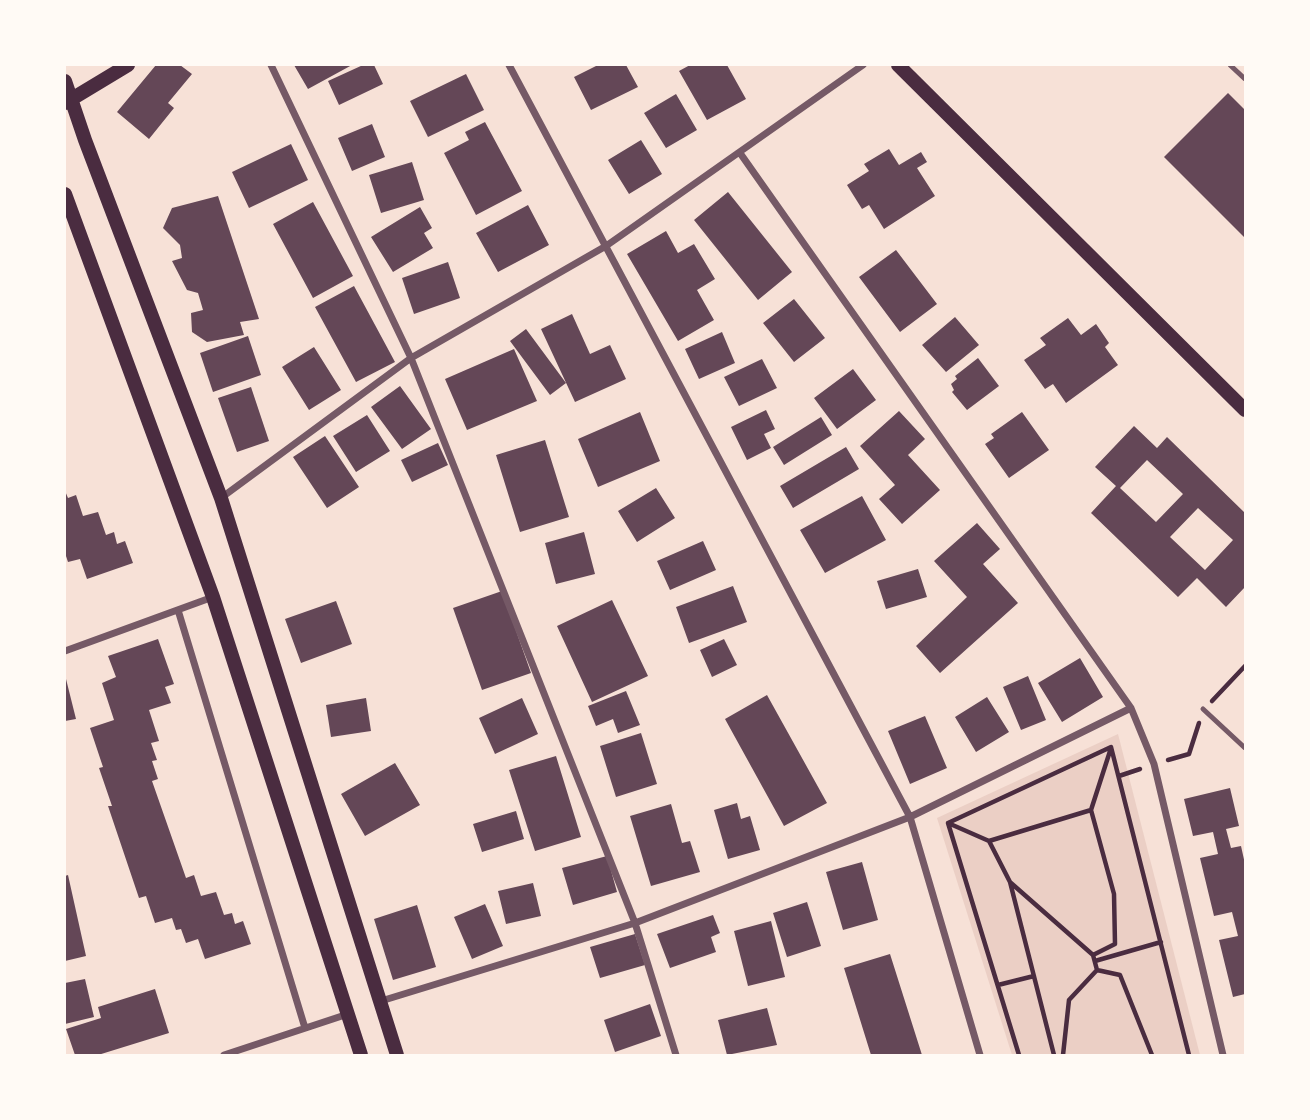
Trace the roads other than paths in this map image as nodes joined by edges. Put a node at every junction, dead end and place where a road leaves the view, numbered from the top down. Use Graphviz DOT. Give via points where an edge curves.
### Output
graph roads {
  1 [pos="128,65"];
  2 [pos="271,65"];
  3 [pos="509,65"];
  4 [pos="863,65"];
  5 [pos="898,65"];
  6 [pos="1230,65"];
  7 [pos="1245,79"];
  8 [pos="65,81"];
  9 [pos="68,102"];
  10 [pos="740,153"];
  11 [pos="65,194"];
  12 [pos="606,246"];
  13 [pos="411,358"];
  14 [pos="1245,410"];
  15 [pos="221,498"];
  16 [pos="213,597"];
  17 [pos="178,610"];
  18 [pos="65,651"];
  19 [pos="1131,708"];
  20 [pos="1203,709"];
  21 [pos="1245,748"];
  22 [pos="910,817"];
  23 [pos="635,923"];
  24 [pos="381,1002"];
  25 [pos="348,1014"];
  26 [pos="305,1028"];
  27 [pos="224,1055"];
  28 [pos="360,1055"];
  29 [pos="397,1055"];
  30 [pos="676,1055"];
  31 [pos="980,1055"];
  32 [pos="1223,1055"];
  1 -- 9 [label="main road"];
  2 -- 13 [label="street"];
  3 -- 12 [label="street"];
  4 -- 10 [label="street"];
  5 -- 14 [label="main road"];
  6 -- 7 [label="lane"];
  8 -- 9 [label="main road"];
  9 -- 15 [label="main road"];
  10 -- 12 [label="street"];
  10 -- 19 [label="street"];
  11 -- 16 [label="main road"];
  12 -- 13 [label="street"];
  12 -- 22 [label="street"];
  13 -- 15 [label="street"];
  13 -- 23 [label="street"];
  15 -- 24 [label="main road"];
  16 -- 17 [label="street"];
  16 -- 25 [label="main road"];
  17 -- 18 [label="street"];
  17 -- 26 [label="street"];
  19 -- 22 [label="street"];
  19 -- 32 [label="street" via="1154,764"];
  20 -- 21 [label="lane"];
  22 -- 23 [label="street"];
  22 -- 31 [label="street"];
  23 -- 24 [label="street"];
  23 -- 30 [label="street"];
  24 -- 29 [label="main road"];
  25 -- 26 [label="street"];
  25 -- 28 [label="main road"];
  26 -- 27 [label="street"];
}
